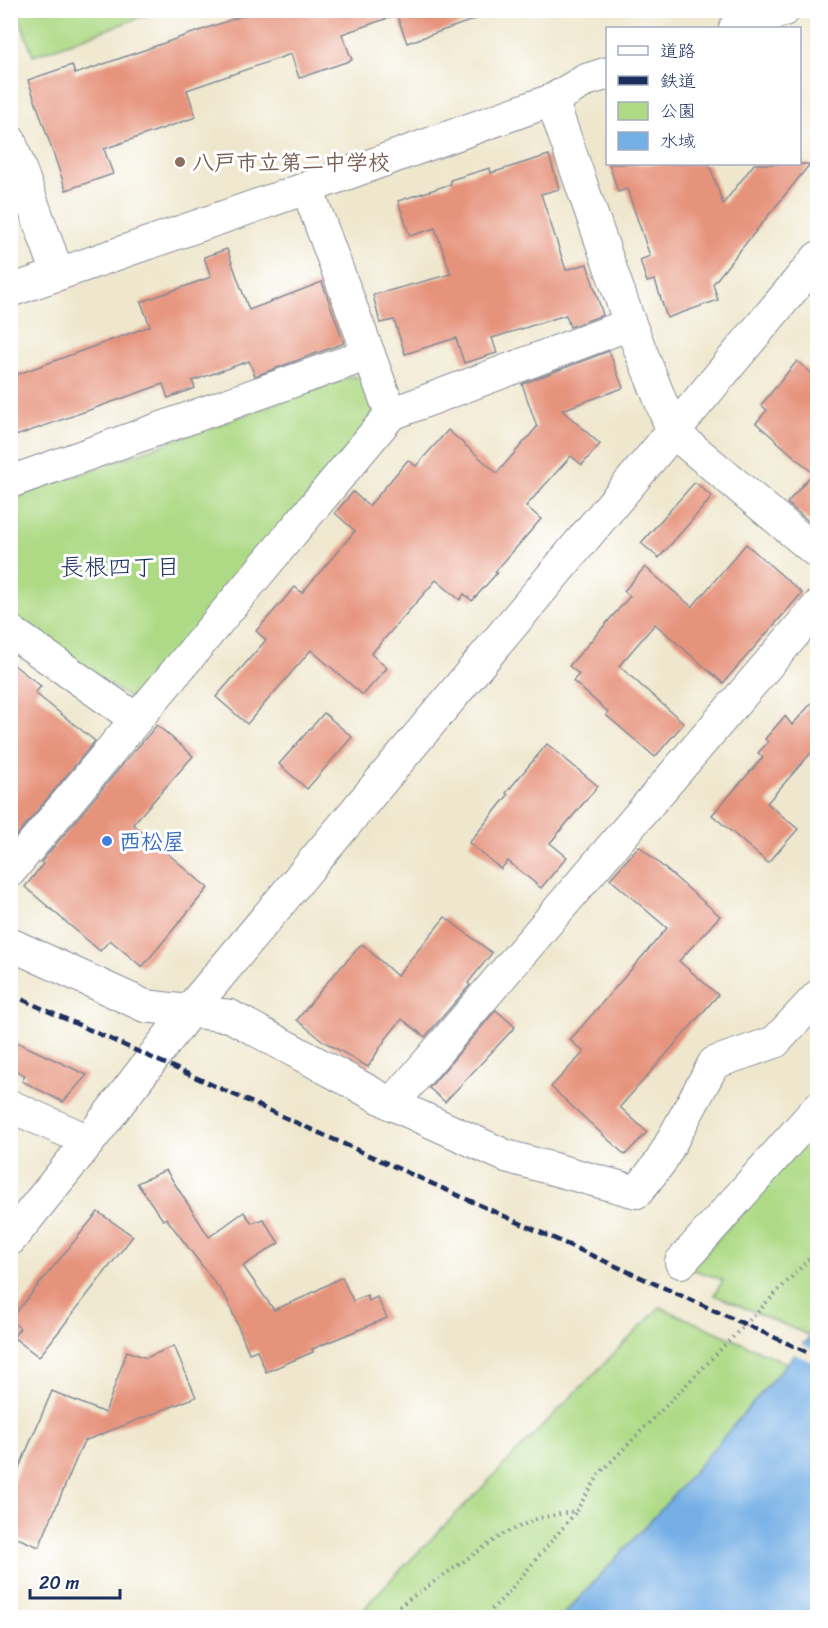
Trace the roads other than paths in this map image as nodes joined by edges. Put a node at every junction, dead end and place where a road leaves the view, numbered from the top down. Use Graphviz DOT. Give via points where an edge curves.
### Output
graph roads {
  1 [pos="784,10"];
  2 [pos="738,27"];
  3 [pos="606,74"];
  4 [pos="552,99"];
  5 [pos="10,141"];
  6 [pos="307,188"];
  7 [pos="818,258"];
  8 [pos="58,274"];
  9 [pos="10,291"];
  10 [pos="630,324"];
  11 [pos="369,354"];
  12 [pos="391,414"];
  13 [pos="673,432"];
  14 [pos="10,482"];
  15 [pos="818,553"];
  16 [pos="818,606"];
  17 [pos="10,631"];
  18 [pos="136,719"];
  19 [pos="10,872"];
  20 [pos="10,945"];
  21 [pos="818,996"];
  22 [pos="189,1011"];
  23 [pos="392,1104"];
  24 [pos="10,1106"];
  25 [pos="818,1108"];
  26 [pos="89,1141"];
  27 [pos="10,1239"];
  28 [pos="681,1262"];
  1 -- 2 [label="street"];
  3 -- 4 [label="street"];
  4 -- 6 [label="street"];
  4 -- 10 [label="street"];
  5 -- 8 [label="street"];
  6 -- 8 [label="street"];
  6 -- 11 [label="street"];
  7 -- 13 [label="street"];
  8 -- 9 [label="street"];
  10 -- 12 [label="street"];
  10 -- 13 [label="street"];
  11 -- 12 [label="street"];
  11 -- 14 [label="street"];
  12 -- 18 [label="street"];
  13 -- 15 [label="street"];
  13 -- 22 [label="street"];
  16 -- 23 [label="street"];
  17 -- 18 [label="street"];
  18 -- 19 [label="street"];
  20 -- 22 [label="street" via="146,1006"];
  21 -- 23 [label="street" via="775,1042 714,1063 661,1161 637,1192 506,1156"];
  22 -- 23 [label="street" via="230,1016"];
  22 -- 26 [label="street"];
  24 -- 26 [label="street"];
  25 -- 28 [label="street"];
  26 -- 27 [label="street"];
}
